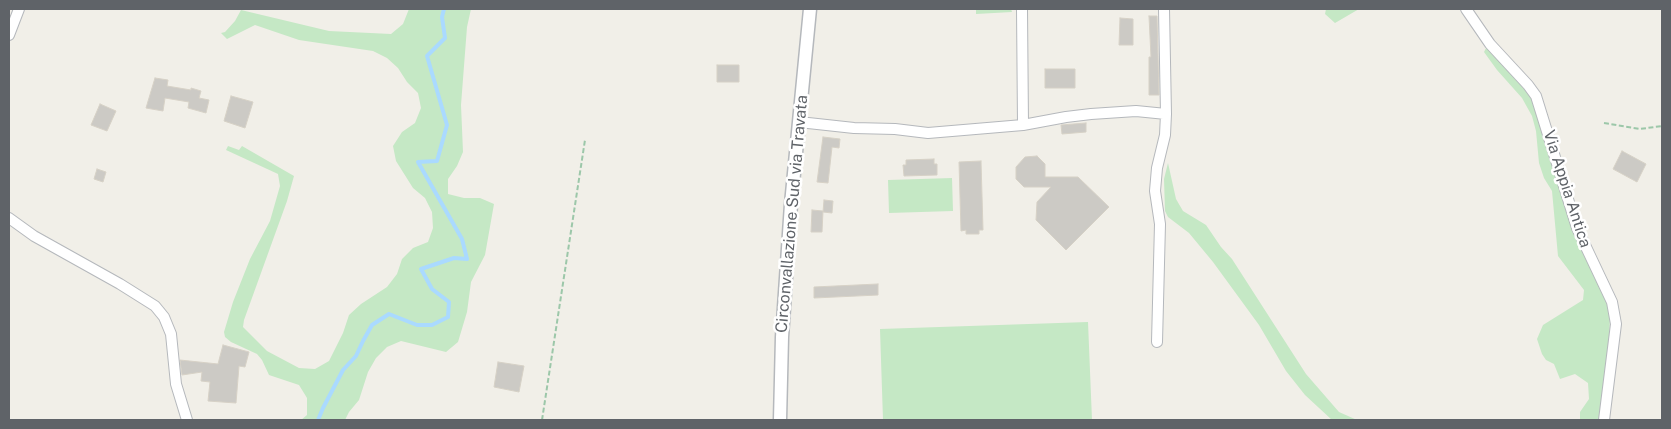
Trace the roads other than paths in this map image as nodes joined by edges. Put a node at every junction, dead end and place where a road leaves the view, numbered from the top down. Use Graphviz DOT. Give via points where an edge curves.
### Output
graph roads {
  1 [pos="19,9"];
  2 [pos="810,9"];
  3 [pos="1022,9"];
  4 [pos="1164,9"];
  5 [pos="1466,9"];
  6 [pos="9,36"];
  7 [pos="1166,114"];
  8 [pos="799,122"];
  9 [pos="1023,125"];
  10 [pos="9,218"];
  11 [pos="1158,342"];
  12 [pos="188,420"];
  13 [pos="780,420"];
  14 [pos="1604,420"];
  1 -- 6 [label="street"];
  2 -- 8 [label="street, Circonvallazione Sud via Travata"];
  3 -- 9 [label="street"];
  4 -- 7 [label="street"];
  5 -- 14 [label="street, Via Appia Antica" via="1490,44 1536,96 1577,228 1612,302 1616,324"];
  7 -- 9 [label="street" via="1136,111 1091,114"];
  7 -- 11 [label="street" via="1156,191 1160,224"];
  8 -- 9 [label="street" via="928,133"];
  8 -- 13 [label="street, Circonvallazione Sud via Travata" via="782,337"];
  10 -- 12 [label="street" via="34,236 155,306 171,334 176,384"];
}
